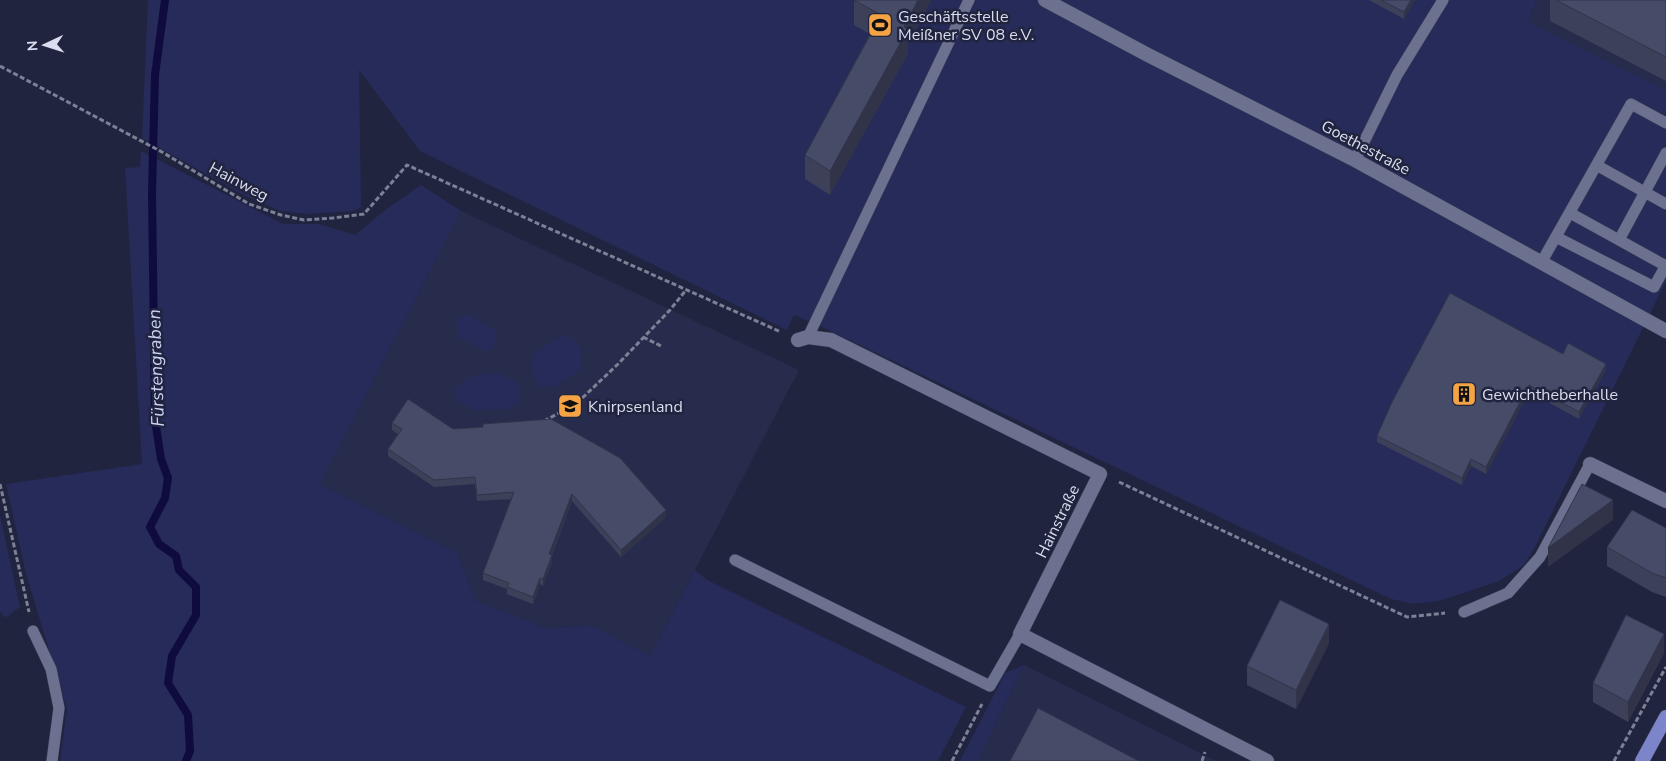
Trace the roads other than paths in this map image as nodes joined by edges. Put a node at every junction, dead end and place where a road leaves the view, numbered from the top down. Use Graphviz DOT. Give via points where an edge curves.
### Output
graph roads {
  1 [pos="969,0"];
  2 [pos="1046,0"];
  3 [pos="1442,0"];
  4 [pos="1666,123"];
  5 [pos="1666,153"];
  6 [pos="1355,160"];
  7 [pos="1598,166"];
  8 [pos="1644,192"];
  9 [pos="1666,204"];
  10 [pos="1570,213"];
  11 [pos="1556,237"];
  12 [pos="1619,240"];
  13 [pos="1542,263"];
  14 [pos="1666,266"];
  15 [pos="1666,331"];
  16 [pos="803,338"];
  17 [pos="1590,464"];
  18 [pos="1666,501"];
  19 [pos="735,560"];
  20 [pos="1464,612"];
  21 [pos="33,631"];
  22 [pos="1020,634"];
  23 [pos="1666,717"];
  24 [pos="52,761"];
  25 [pos="1267,761"];
  26 [pos="1642,761"];
  1 -- 16 [label="lane"];
  2 -- 6 [label="street, Goethestraße"];
  3 -- 6 [label="lane" via="1397,75"];
  4 -- 7 [label="lane" via="1631,104"];
  5 -- 8 [label="lane"];
  6 -- 13 [label="street, Goethestraße"];
  7 -- 8 [label="lane"];
  7 -- 10 [label="lane"];
  8 -- 9 [label="lane"];
  8 -- 12 [label="lane"];
  10 -- 11 [label="lane"];
  10 -- 12 [label="lane"];
  11 -- 13 [label="lane"];
  11 -- 14 [label="lane" via="1654,286"];
  12 -- 14 [label="lane"];
  13 -- 15 [label="street, Goethestraße"];
  16 -- 22 [label="street, Hainstraße" via="831,340 1100,474"];
  17 -- 18 [label="street"];
  17 -- 20 [label="lane" via="1540,557 1508,594"];
  19 -- 22 [label="lane" via="990,686"];
  21 -- 24 [label="lane" via="51,669 59,708"];
  22 -- 25 [label="street"];
  23 -- 26 [label="main road"];
}
